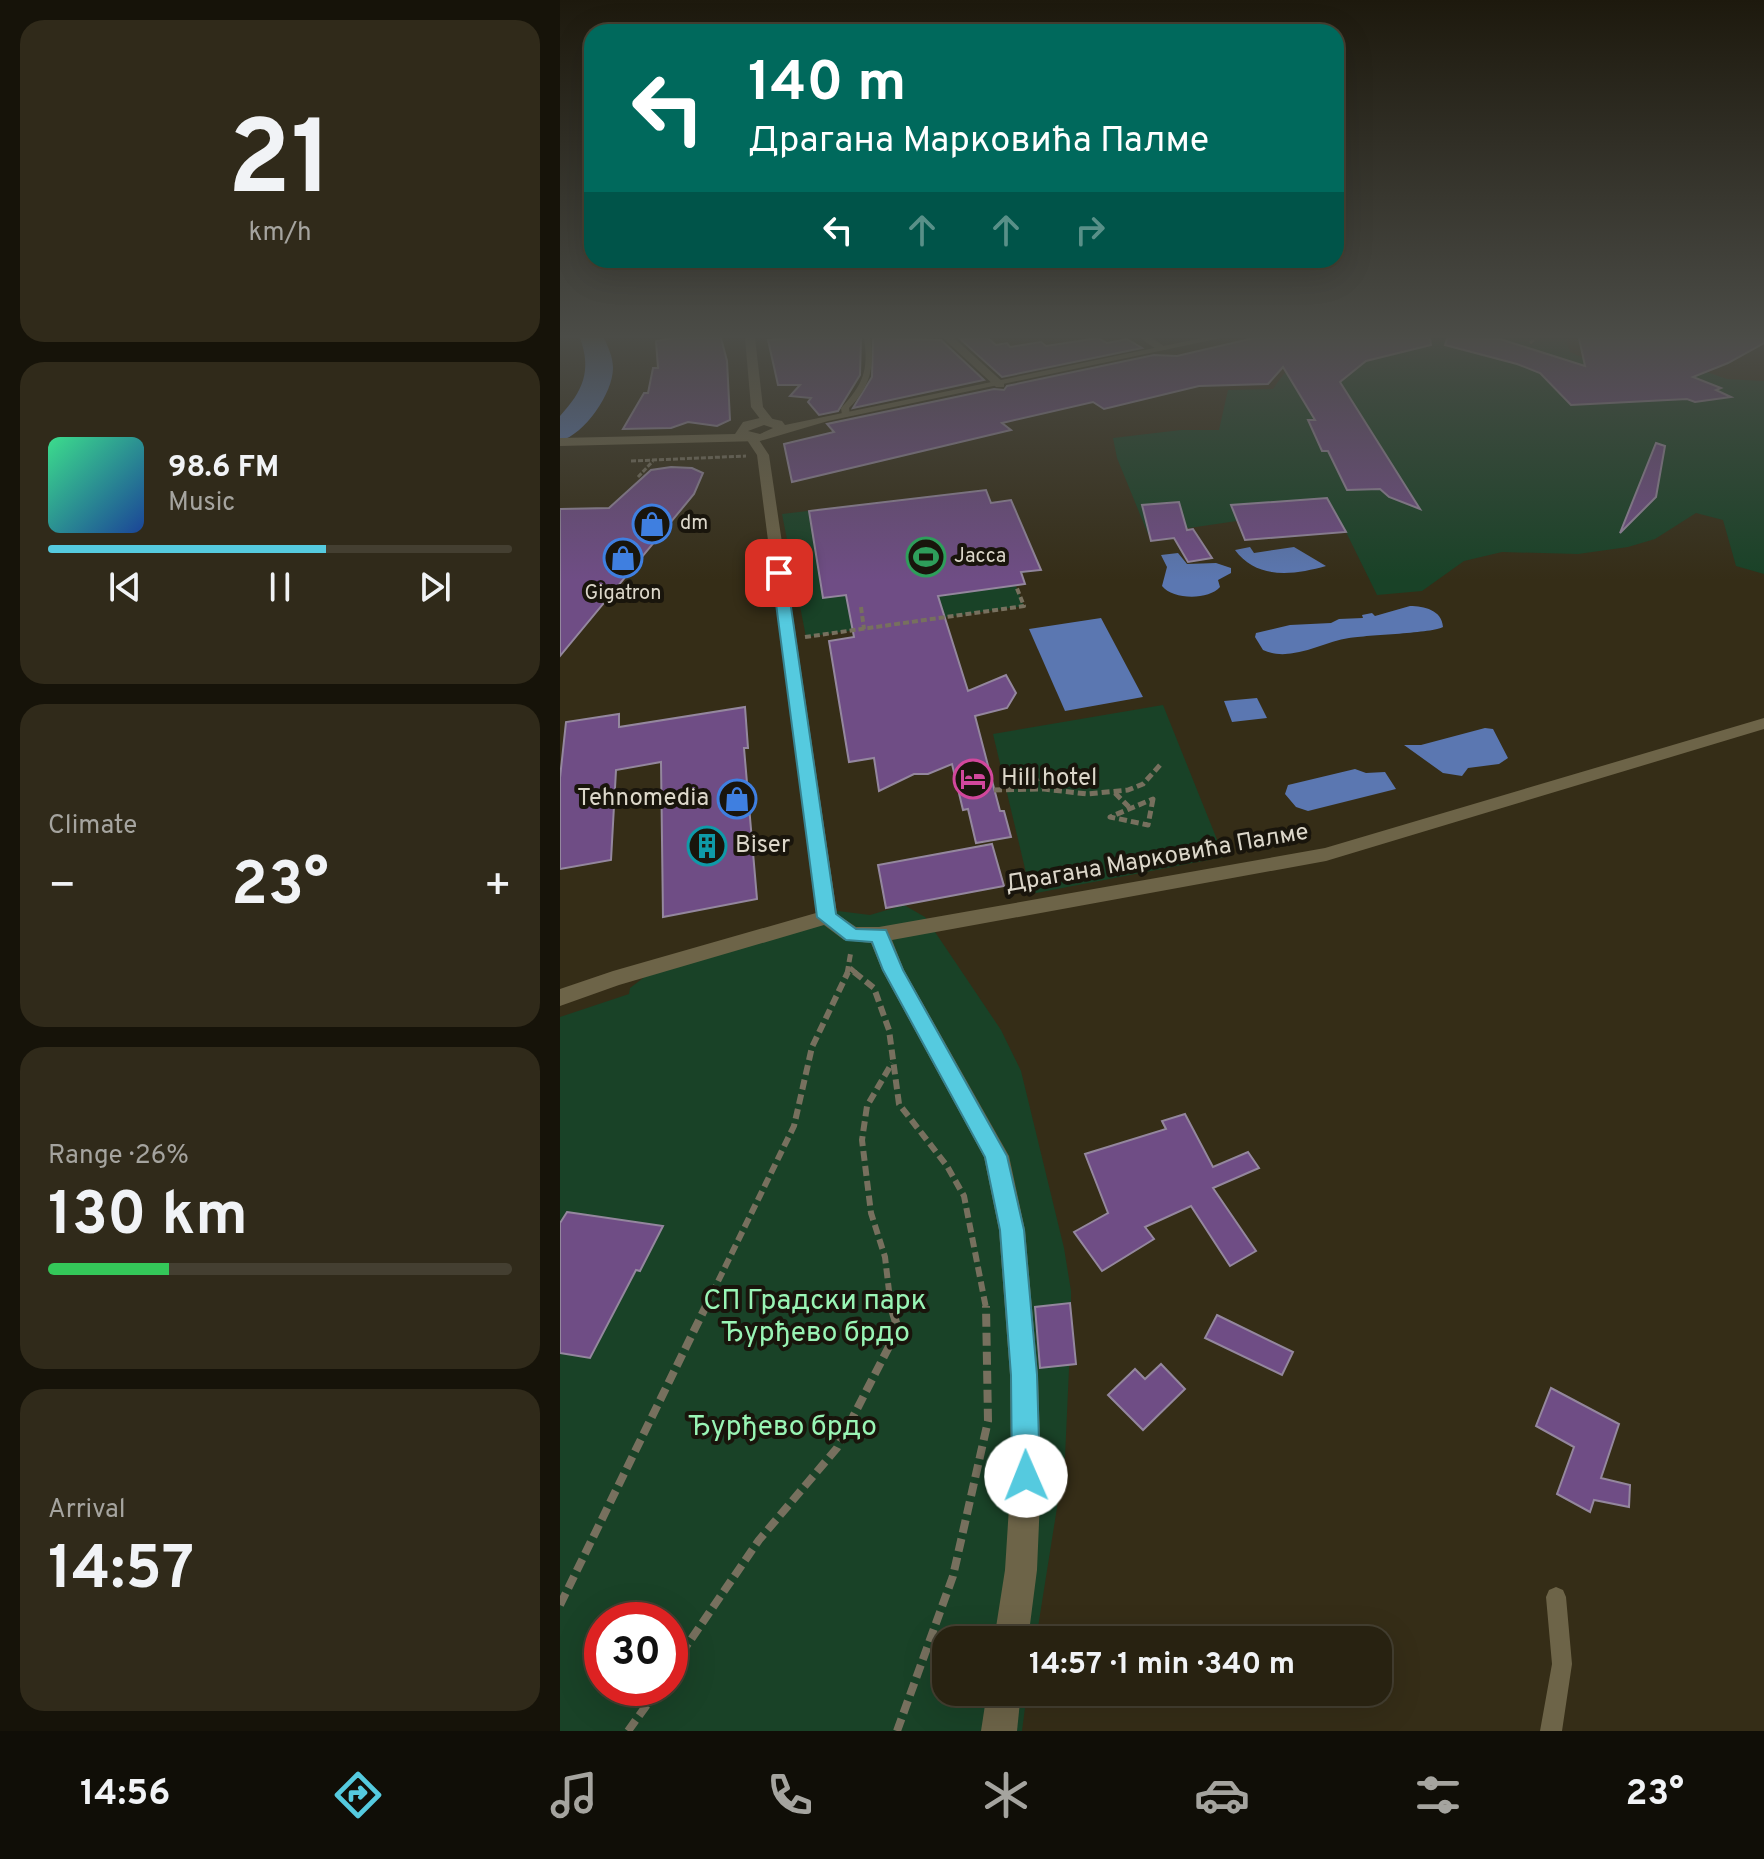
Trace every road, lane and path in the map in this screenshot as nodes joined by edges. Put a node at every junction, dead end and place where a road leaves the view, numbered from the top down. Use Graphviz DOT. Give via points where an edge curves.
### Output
graph roads {
  1 [pos="752,419"];
  2 [pos="766,419"];
  3 [pos="821,419"];
  4 [pos="773,427"];
  5 [pos="747,431"];
  6 [pos="560,442"];
  7 [pos="763,455"];
  8 [pos="654,460"];
  9 [pos="631,461"];
  10 [pos="638,477"];
  11 [pos="1016,586"];
  12 [pos="861,607"];
  13 [pos="864,629"];
  14 [pos="788,640"];
  15 [pos="1764,723"];
  16 [pos="1161,764"];
  17 [pos="1044,789"];
  18 [pos="994,790"];
  19 [pos="1018,790"];
  20 [pos="1114,792"];
  21 [pos="1129,807"];
  22 [pos="827,917"];
  23 [pos="879,935"];
  24 [pos="562,1003"];
  25 [pos="893,1063"];
  26 [pos="1556,1597"];
  27 [pos="560,1605"];
  28 [pos="1013,1626"];
  29 [pos="688,1644"];
  30 [pos="646,1706"];
  31 [pos="1002,1706"];
  32 [pos="628,1731"];
  33 [pos="897,1731"];
  34 [pos="999,1731"];
  35 [pos="1551,1731"];
  1 -- 5 [label="street"];
  2 -- 4 [label="street"];
  3 -- 4 [label="street"];
  4 -- 5 [label="street"];
  4 -- 7 [label="street"];
  5 -- 6 [label="street"];
  5 -- 7 [label="street"];
  7 -- 8 [label="path"];
  7 -- 14 [label="street"];
  8 -- 9 [label="path"];
  8 -- 10 [label="path"];
  11 -- 13 [label="path" via="1024,606"];
  12 -- 13 [label="path"];
  13 -- 14 [label="path"];
  14 -- 22 [label="street"];
  15 -- 23 [label="street, Драгана Марковића Палме" via="1326,854"];
  16 -- 20 [label="path" via="1143,784"];
  17 -- 19 [label="path"];
  17 -- 19 [label="path" via="1043,776"];
  17 -- 20 [label="path"];
  18 -- 19 [label="path"];
  20 -- 21 [label="path"];
  21 -- 21 [label="path" via="1110,817 1148,825 1153,799"];
  22 -- 23 [label="street, Драгана Марковића Палме" via="852,935"];
  22 -- 24 [label="street" via="613,979"];
  23 -- 28 [label="street" via="899,983 996,1156 1012,1230 1026,1476"];
  25 -- 27 [label="path" via="889,1030 874,988 850,968 812,1047 794,1126"];
  25 -- 29 [label="path" via="867,1106 862,1140 871,1213 898,1329 837,1448 759,1540"];
  25 -- 33 [label="path" via="899,1104 964,1196 987,1313 988,1421 953,1576"];
  26 -- 35 [label="lane" via="1562,1664"];
  30 -- 32 [label="path"];
  31 -- 34 [label="street"];
}
